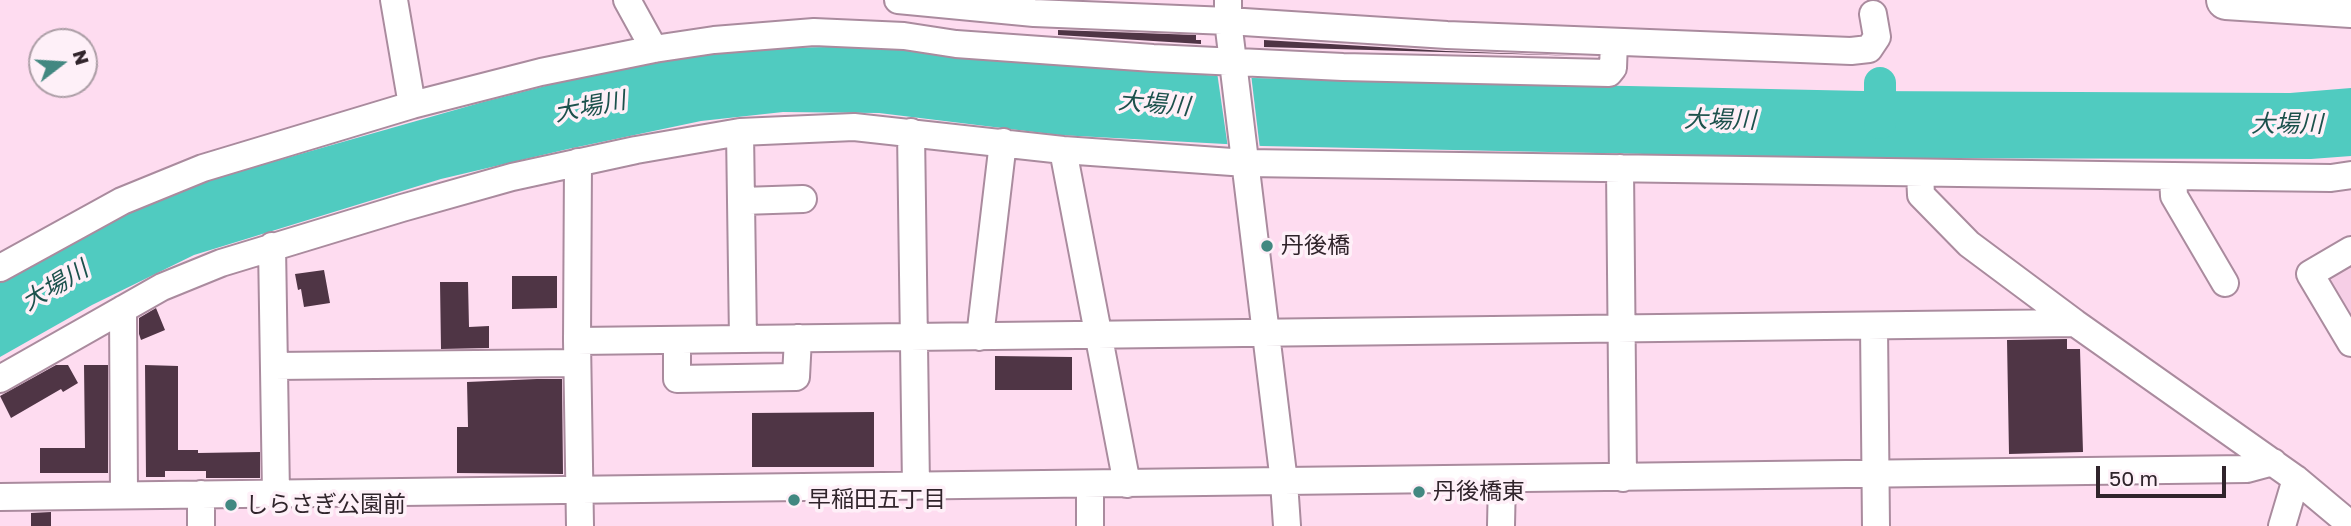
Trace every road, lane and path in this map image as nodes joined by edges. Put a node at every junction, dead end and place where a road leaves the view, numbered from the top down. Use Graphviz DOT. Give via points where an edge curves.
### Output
graph roads {
  1 [pos="394,0"];
  2 [pos="627,0"];
  3 [pos="898,0"];
  4 [pos="2226,0"];
  5 [pos="946,5"];
  6 [pos="1224,7"];
  7 [pos="2351,8"];
  8 [pos="1873,14"];
  9 [pos="1614,42"];
  10 [pos="962,44"];
  11 [pos="654,49"];
  12 [pos="1234,66"];
  13 [pos="412,105"];
  14 [pos="740,132"];
  15 [pos="911,132"];
  16 [pos="1003,142"];
  17 [pos="1063,150"];
  18 [pos="1246,158"];
  19 [pos="578,162"];
  20 [pos="1620,168"];
  21 [pos="1920,173"];
  22 [pos="2351,175"];
  23 [pos="2173,176"];
  24 [pos="803,199"];
  25 [pos="742,201"];
  26 [pos="272,246"];
  27 [pos="2351,250"];
  28 [pos="0,268"];
  29 [pos="2225,283"];
  30 [pos="123,309"];
  31 [pos="2075,323"];
  32 [pos="1874,326"];
  33 [pos="1622,329"];
  34 [pos="1266,332"];
  35 [pos="1099,335"];
  36 [pos="914,337"];
  37 [pos="980,337"];
  38 [pos="798,338"];
  39 [pos="743,339"];
  40 [pos="677,341"];
  41 [pos="2351,343"];
  42 [pos="577,352"];
  43 [pos="274,366"];
  44 [pos="0,379"];
  45 [pos="2273,462"];
  46 [pos="1876,474"];
  47 [pos="1623,478"];
  48 [pos="1502,479"];
  49 [pos="2296,479"];
  50 [pos="1284,482"];
  51 [pos="1090,484"];
  52 [pos="1127,484"];
  53 [pos="916,486"];
  54 [pos="580,490"];
  55 [pos="201,494"];
  56 [pos="276,494"];
  57 [pos="124,495"];
  58 [pos="0,497"];
  59 [pos="2351,525"];
  60 [pos="201,526"];
  61 [pos="580,526"];
  62 [pos="1090,526"];
  63 [pos="1287,526"];
  64 [pos="1501,526"];
  65 [pos="1877,526"];
  66 [pos="2282,526"];
  1 -- 13 [label="street"];
  2 -- 11 [label="street"];
  3 -- 5 [label="street"];
  4 -- 7 [label="highway"];
  5 -- 6 [label="street" via="1034,13"];
  5 -- 10 [label="street"];
  6 -- 9 [label="street" via="1447,35"];
  6 -- 12 [label="street"];
  8 -- 9 [label="street" via="1877,37 1869,48 1850,51"];
  9 -- 12 [label="street" via="1609,73"];
  10 -- 11 [label="street" via="814,32"];
  10 -- 12 [label="street"];
  11 -- 13 [label="street"];
  12 -- 18 [label="street"];
  13 -- 28 [label="street" via="180,176 122,201"];
  14 -- 15 [label="street" via="854,127"];
  14 -- 19 [label="street"];
  14 -- 25 [label="street"];
  15 -- 16 [label="street"];
  15 -- 36 [label="street"];
  16 -- 17 [label="street"];
  16 -- 37 [label="street"];
  17 -- 18 [label="street"];
  17 -- 35 [label="street"];
  18 -- 20 [label="street"];
  18 -- 34 [label="street"];
  19 -- 26 [label="street"];
  19 -- 42 [label="street"];
  20 -- 21 [label="street"];
  20 -- 33 [label="street"];
  21 -- 23 [label="street"];
  21 -- 31 [label="street" via="1920,195 1969,244"];
  22 -- 23 [label="street"];
  23 -- 29 [label="street" via="2174,196"];
  24 -- 25 [label="street"];
  25 -- 39 [label="street"];
  26 -- 30 [label="street" via="162,287"];
  26 -- 43 [label="street"];
  27 -- 41 [label="street" via="2310,274"];
  30 -- 44 [label="street"];
  30 -- 57 [label="street"];
  31 -- 32 [label="street"];
  31 -- 45 [label="street"];
  32 -- 33 [label="street"];
  32 -- 46 [label="street"];
  33 -- 34 [label="street"];
  33 -- 47 [label="street"];
  34 -- 35 [label="street"];
  34 -- 50 [label="street"];
  35 -- 37 [label="street"];
  35 -- 52 [label="street"];
  36 -- 37 [label="street"];
  36 -- 38 [label="street"];
  36 -- 53 [label="street"];
  38 -- 39 [label="street"];
  38 -- 40 [label="street" via="796,377 677,379"];
  39 -- 40 [label="street"];
  40 -- 42 [label="street"];
  42 -- 43 [label="street"];
  42 -- 54 [label="street"];
  43 -- 56 [label="street"];
  45 -- 46 [label="street" via="2247,469"];
  45 -- 49 [label="street"];
  46 -- 47 [label="street"];
  46 -- 65 [label="street"];
  47 -- 48 [label="street"];
  48 -- 50 [label="street"];
  48 -- 64 [label="street"];
  49 -- 59 [label="street"];
  49 -- 66 [label="street"];
  50 -- 52 [label="street"];
  50 -- 63 [label="street"];
  51 -- 52 [label="street"];
  51 -- 53 [label="street"];
  51 -- 62 [label="street"];
  53 -- 54 [label="street"];
  54 -- 56 [label="street"];
  54 -- 61 [label="street"];
  55 -- 56 [label="street"];
  55 -- 57 [label="street"];
  55 -- 60 [label="street"];
  57 -- 58 [label="street"];
}
